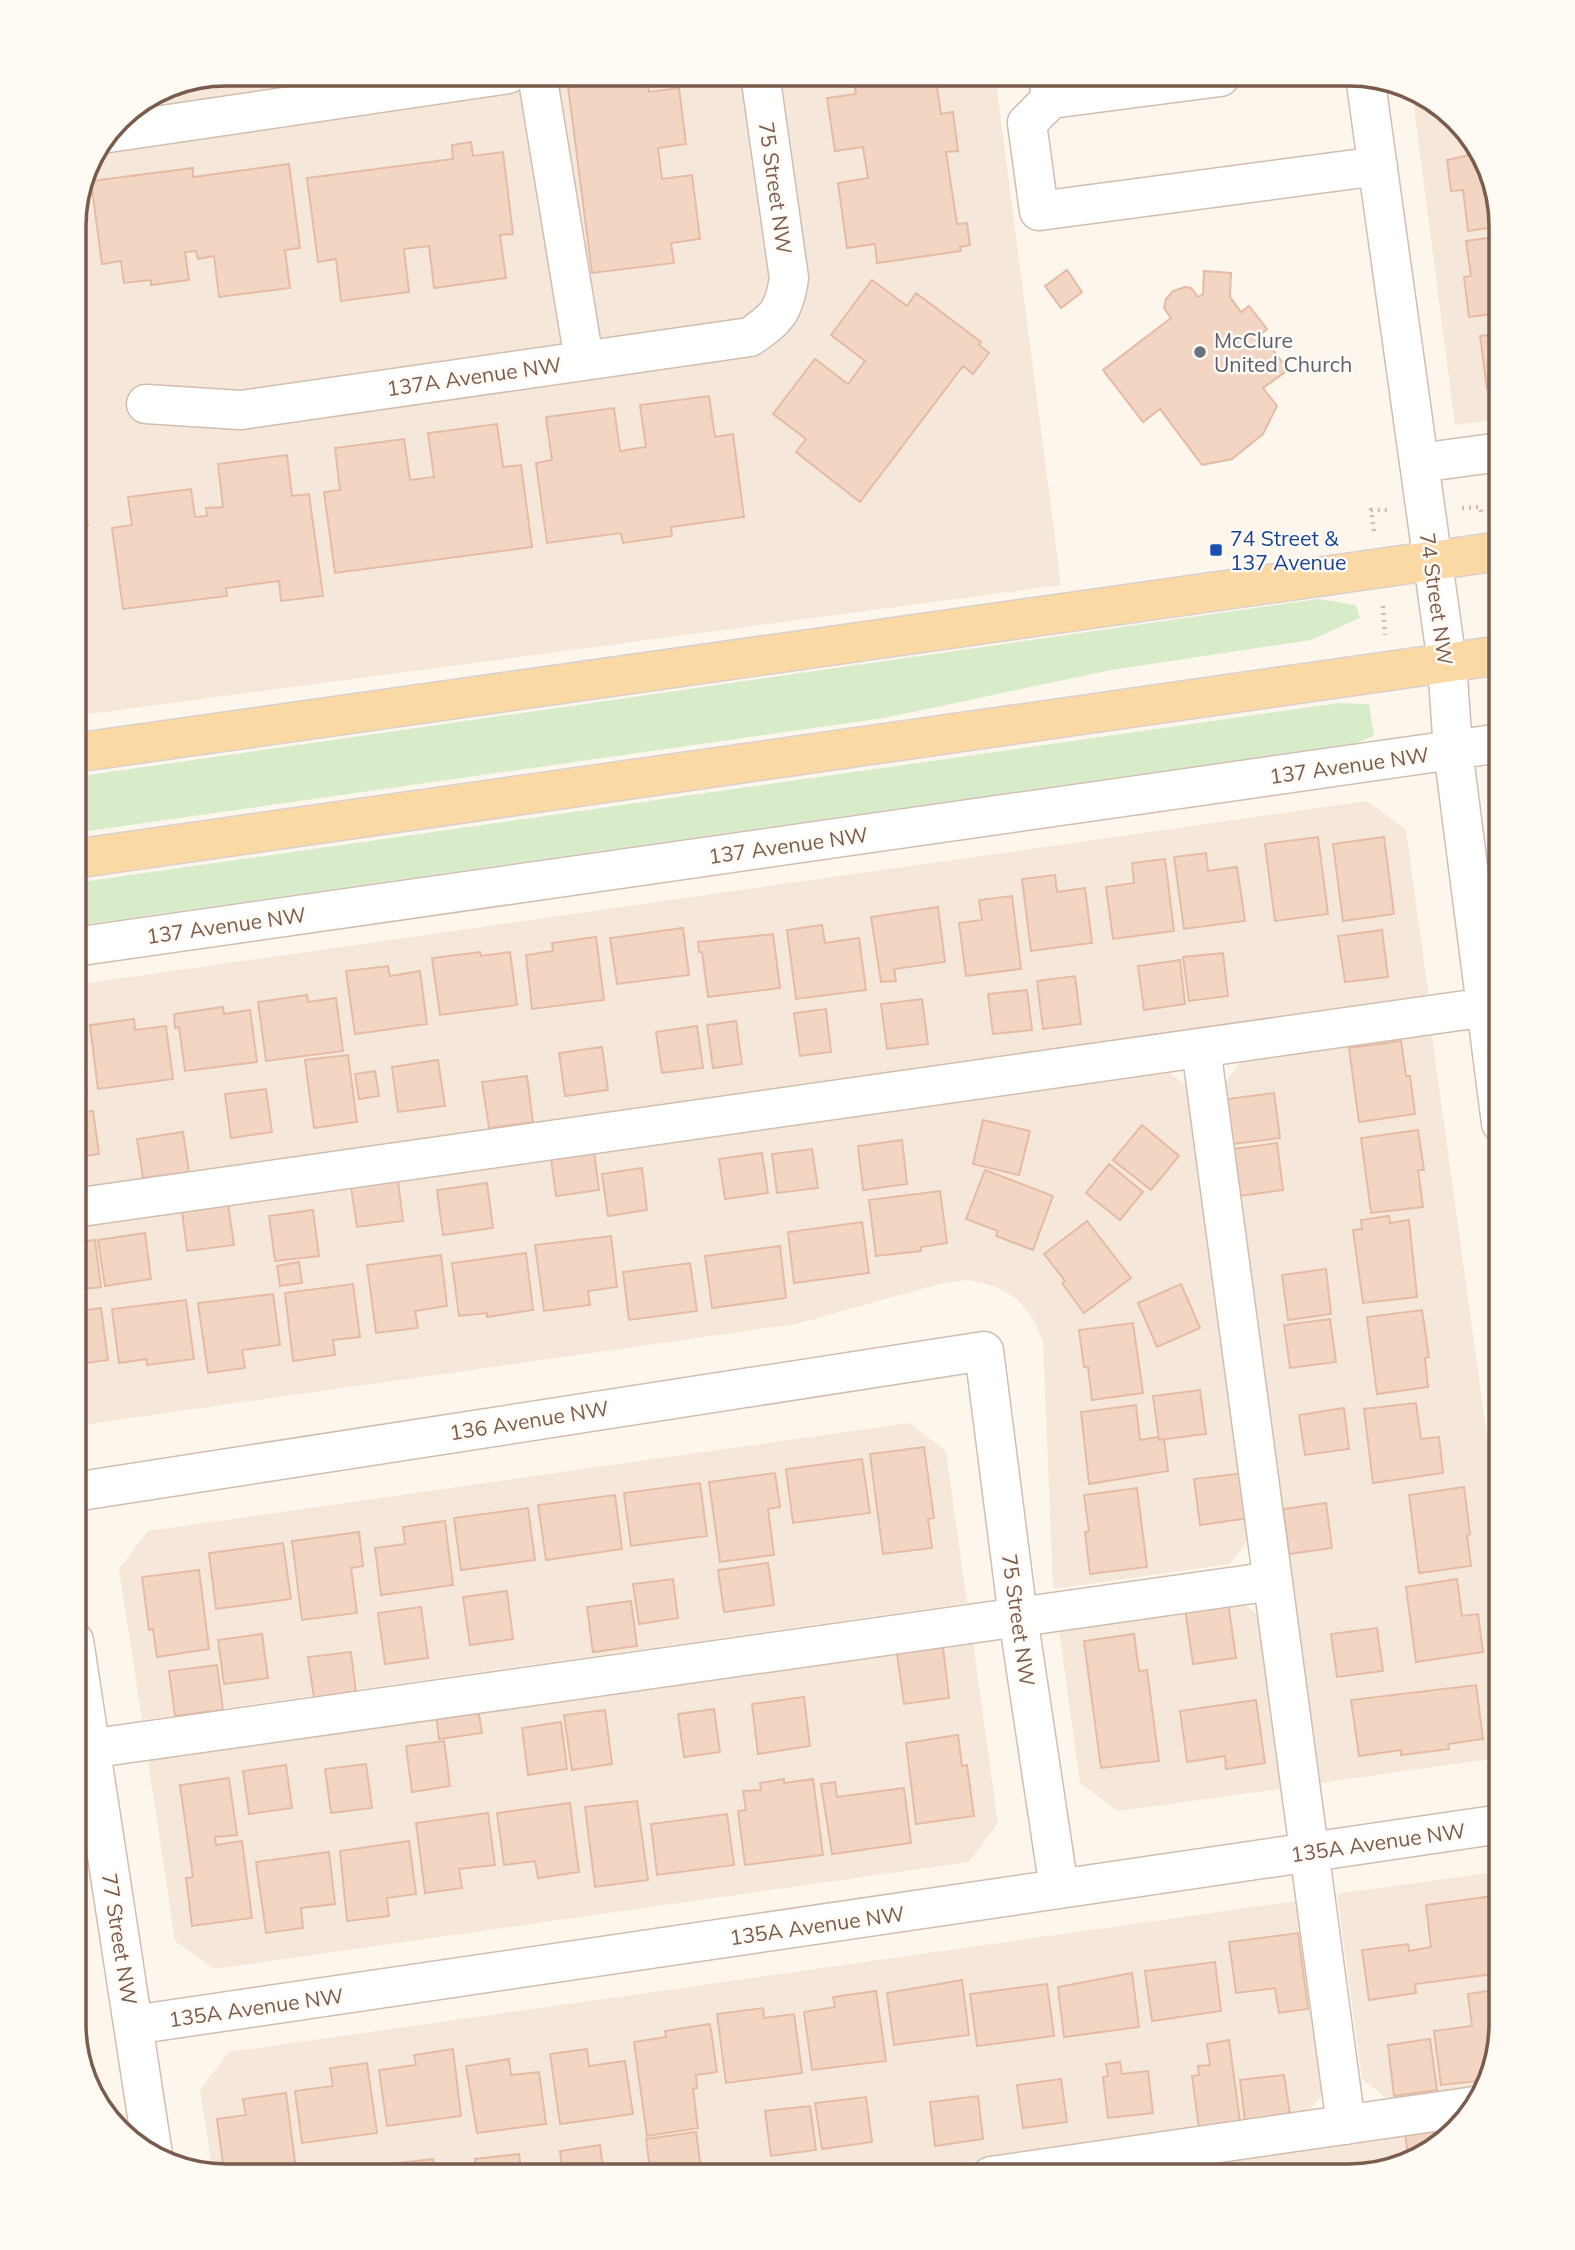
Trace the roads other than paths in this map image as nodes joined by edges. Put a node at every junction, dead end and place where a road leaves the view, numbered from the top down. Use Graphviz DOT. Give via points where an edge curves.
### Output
graph roads {
  1 [pos="427,86"];
  2 [pos="539,86"];
  3 [pos="762,86"];
  4 [pos="1049,86"];
  5 [pos="1367,87"];
  6 [pos="124,131"];
  7 [pos="1378,166"];
  8 [pos="786,302"];
  9 [pos="584,360"];
  10 [pos="146,404"];
  11 [pos="1489,454"];
  12 [pos="1419,463"];
  13 [pos="1489,553"];
  14 [pos="1432,561"];
  15 [pos="1489,657"];
  16 [pos="1447,663"];
  17 [pos="1489,745"];
  18 [pos="1453,750"];
  19 [pos="86,752"];
  20 [pos="86,857"];
  21 [pos="86,945"];
  22 [pos="1489,980"];
  23 [pos="1489,1007"];
  24 [pos="1201,1048"];
  25 [pos="86,1206"];
  26 [pos="984,1350"];
  27 [pos="86,1490"];
  28 [pos="1273,1581"];
  29 [pos="1018,1617"];
  30 [pos="86,1749"];
  31 [pos="86,1772"];
  32 [pos="1489,1826"];
  33 [pos="1309,1852"];
  34 [pos="1059,1889"];
  35 [pos="133,2025"];
  36 [pos="1461,2108"];
  37 [pos="1346,2125"];
  38 [pos="151,2143"];
  39 [pos="1075,2164"];
  1 -- 6 [label="street"];
  2 -- 9 [label="street"];
  3 -- 8 [label="street, 75 Street NW" via="789,278"];
  4 -- 7 [label="street" via="1027,123 1039,211"];
  5 -- 7 [label="street, 74 Street NW"];
  7 -- 12 [label="street, 74 Street NW"];
  8 -- 9 [label="street, 137A Avenue NW" via="771,323 750,337"];
  9 -- 10 [label="street, 137A Avenue NW" via="241,410"];
  11 -- 12 [label="street"];
  12 -- 14 [label="street, 74 Street NW"];
  13 -- 14 [label="main road"];
  14 -- 16 [label="street, 74 Street NW"];
  14 -- 19 [label="main road"];
  15 -- 16 [label="main road"];
  16 -- 18 [label="street, 74 Street NW"];
  16 -- 20 [label="main road"];
  17 -- 18 [label="street, 137 Avenue NW"];
  18 -- 21 [label="street, 137 Avenue NW"];
  18 -- 22 [label="street, 74 Street NW"];
  23 -- 24 [label="street"];
  24 -- 25 [label="street"];
  24 -- 28 [label="street"];
  26 -- 27 [label="street, 136 Avenue NW"];
  26 -- 29 [label="street, 75 Street NW"];
  28 -- 29 [label="street"];
  28 -- 33 [label="street"];
  29 -- 30 [label="street"];
  29 -- 34 [label="street, 75 Street NW"];
  31 -- 35 [label="street, 77 Street NW"];
  32 -- 33 [label="street, 135A Avenue NW"];
  33 -- 34 [label="street, 135A Avenue NW"];
  33 -- 37 [label="street"];
  34 -- 35 [label="street, 135A Avenue NW"];
  35 -- 38 [label="street, 77 Street NW"];
  36 -- 37 [label="street"];
  37 -- 39 [label="street"];
}
